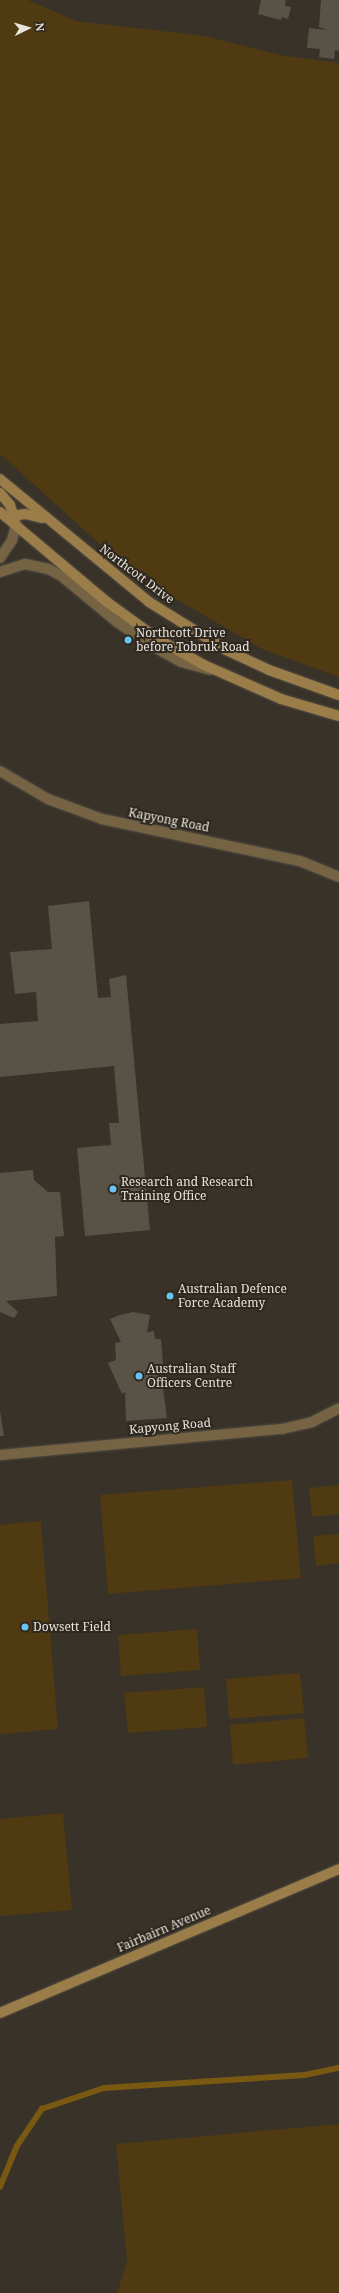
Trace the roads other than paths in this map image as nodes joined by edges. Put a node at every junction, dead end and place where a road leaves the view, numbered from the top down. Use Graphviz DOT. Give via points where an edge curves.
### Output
graph roads {
  1 [pos="0,479"];
  2 [pos="0,493"];
  3 [pos="7,518"];
  4 [pos="50,522"];
  5 [pos="0,558"];
  6 [pos="0,572"];
  7 [pos="218,671"];
  8 [pos="339,695"];
  9 [pos="339,716"];
  10 [pos="0,771"];
  11 [pos="339,877"];
  12 [pos="339,1408"];
  13 [pos="0,1455"];
  14 [pos="339,1869"];
  15 [pos="0,2013"];
  1 -- 4 [label="street, Northcott Drive"];
  2 -- 3 [label="street" via="8,503"];
  3 -- 4 [label="street" via="34,515"];
  3 -- 5 [label="street" via="12,540"];
  3 -- 7 [label="street" via="120,613 158,639"];
  4 -- 8 [label="street, Northcott Drive" via="149,602 226,650 268,670"];
  6 -- 7 [label="street" via="25,564 48,569 60,575 117,622 160,651 180,662"];
  7 -- 9 [label="street" via="281,699"];
  10 -- 11 [label="street, Kapyong Road" via="48,799 102,819 300,861"];
  12 -- 13 [label="street, Kapyong Road" via="312,1422 282,1429"];
  14 -- 15 [label="street, Fairbairn Avenue"];
}
